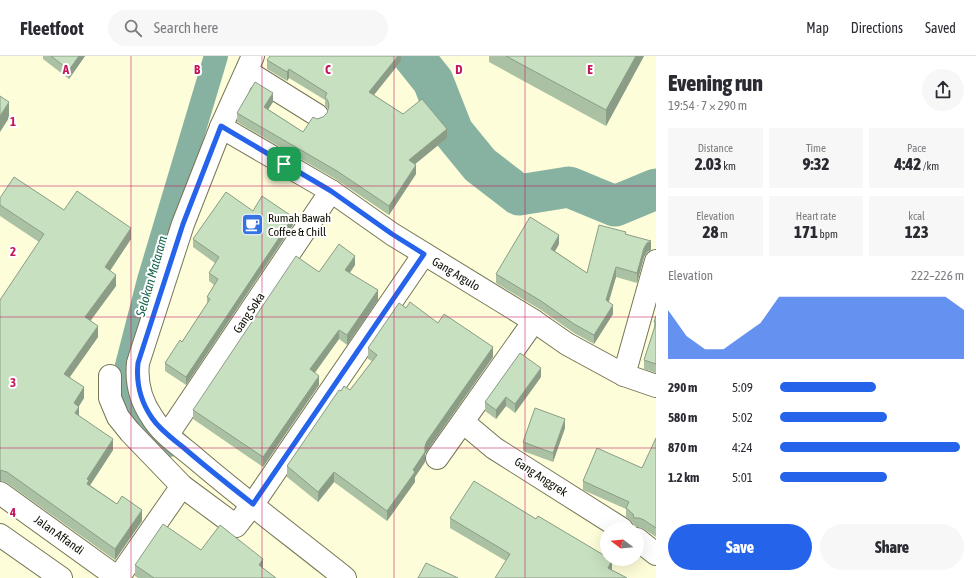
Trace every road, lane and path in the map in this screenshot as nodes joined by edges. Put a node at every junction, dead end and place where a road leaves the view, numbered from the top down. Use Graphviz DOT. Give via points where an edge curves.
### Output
graph roads {
  1 [pos="249,64"];
  2 [pos="317,115"];
  3 [pos="221,126"];
  4 [pos="331,191"];
  5 [pos="424,254"];
  6 [pos="656,261"];
  7 [pos="534,321"];
  8 [pos="624,374"];
  9 [pos="110,376"];
  10 [pos="656,386"];
  11 [pos="463,422"];
  12 [pos="168,434"];
  13 [pos="437,458"];
  14 [pos="182,486"];
  15 [pos="0,492"];
  16 [pos="252,506"];
  17 [pos="611,522"];
  18 [pos="0,535"];
  19 [pos="644,545"];
  20 [pos="656,554"];
  21 [pos="61,578"];
  22 [pos="118,578"];
  23 [pos="345,578"];
  1 -- 2 [label="street" via="256,77"];
  1 -- 3 [label="street"];
  3 -- 4 [label="street, Gang Argulo"];
  3 -- 12 [label="street" via="183,224 138,363 139,390 145,405 152,418"];
  4 -- 5 [label="street, Gang Argulo"];
  4 -- 12 [label="street, Gang Soka"];
  5 -- 7 [label="street, Gang Argulo"];
  5 -- 16 [label="street"];
  6 -- 8 [label="street"];
  7 -- 8 [label="street, Gang Argulo" via="567,344"];
  7 -- 11 [label="street"];
  8 -- 10 [label="street, Gang Argulo"];
  9 -- 14 [label="street" via="110,398 118,416"];
  11 -- 13 [label="street"];
  11 -- 17 [label="street, Gang Anggrek" via="494,448"];
  12 -- 16 [label="street"];
  14 -- 16 [label="street" via="235,526"];
  14 -- 22 [label="street"];
  15 -- 22 [label="street, Jalan Affandi"];
  16 -- 23 [label="street"];
  18 -- 21 [label="street"];
  19 -- 20 [label="street"];
}
